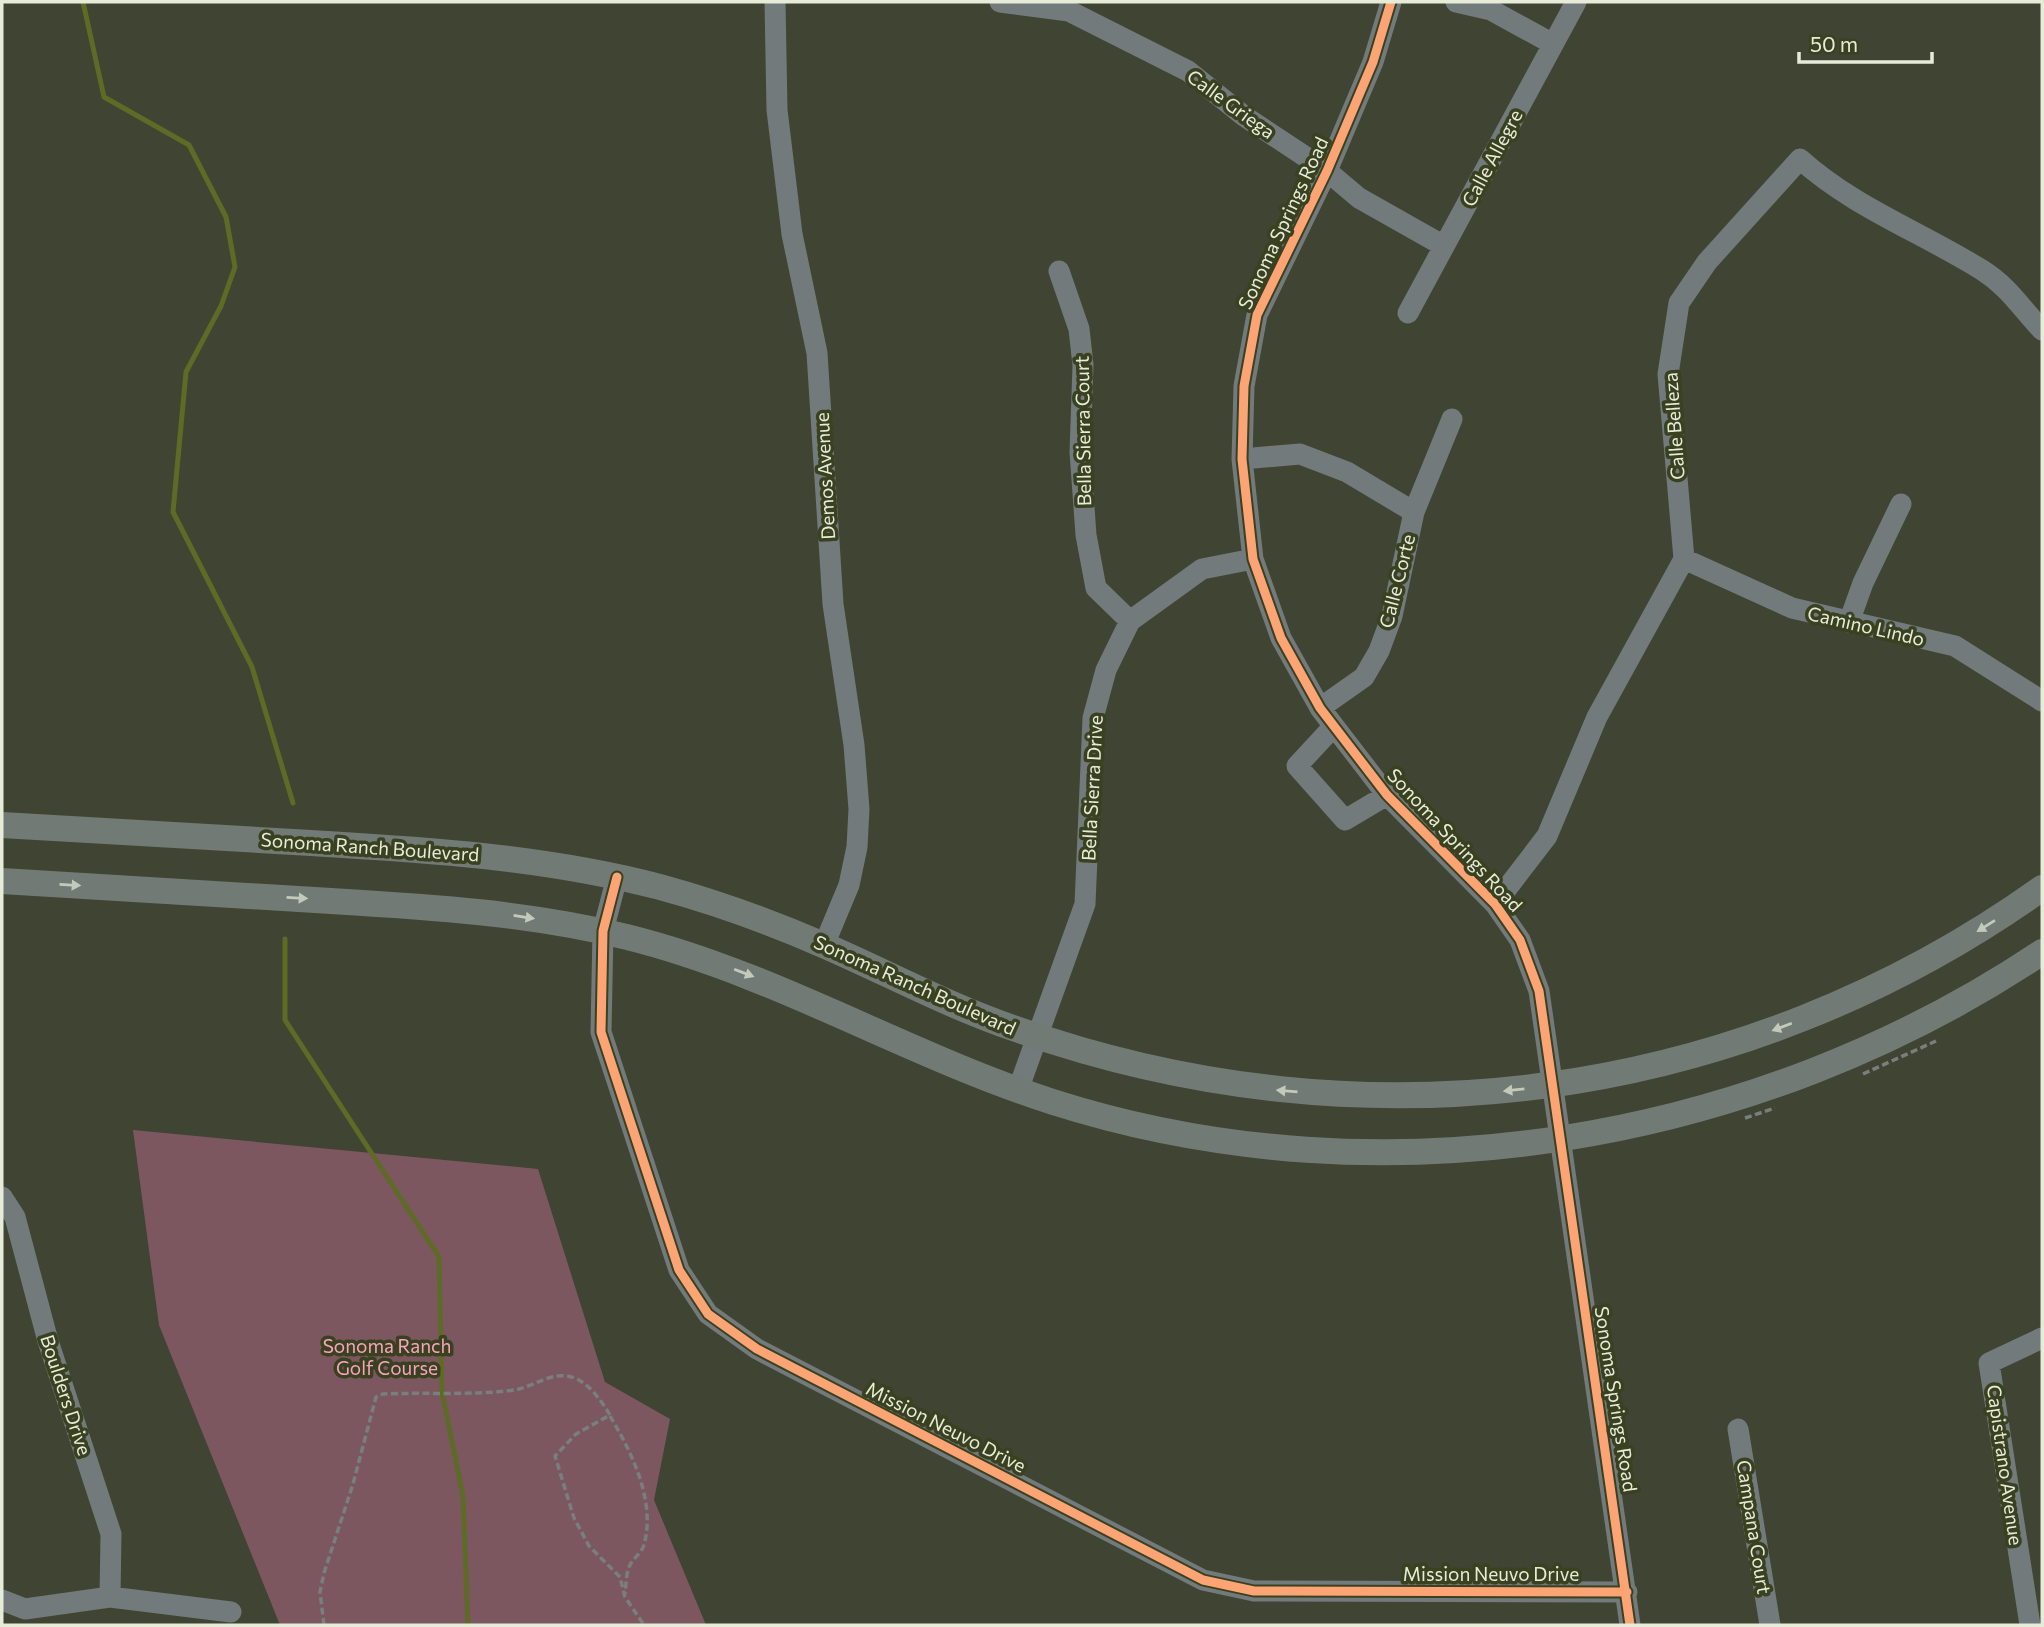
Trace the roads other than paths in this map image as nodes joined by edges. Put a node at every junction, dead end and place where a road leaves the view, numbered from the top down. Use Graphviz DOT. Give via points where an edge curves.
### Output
graph roads {
  1 [pos="775,2"];
  2 [pos="1000,2"];
  3 [pos="1391,2"];
  4 [pos="1456,2"];
  5 [pos="1576,2"];
  6 [pos="1553,44"];
  7 [pos="1327,170"];
  8 [pos="1444,246"];
  9 [pos="1059,271"];
  10 [pos="1408,313"];
  11 [pos="2042,330"];
  12 [pos="1452,419"];
  13 [pos="1242,458"];
  14 [pos="1901,504"];
  15 [pos="1415,512"];
  16 [pos="1253,559"];
  17 [pos="1684,559"];
  18 [pos="1130,621"];
  19 [pos="1849,622"];
  20 [pos="2042,701"];
  21 [pos="1320,708"];
  22 [pos="1334,726"];
  23 [pos="1387,795"];
  24 [pos="2,825"];
  25 [pos="617,877"];
  26 [pos="2,881"];
  27 [pos="2042,888"];
  28 [pos="1495,904"];
  29 [pos="603,931"];
  30 [pos="824,945"];
  31 [pos="2042,953"];
  32 [pos="1037,1036"];
  33 [pos="1553,1085"];
  34 [pos="1018,1090"];
  35 [pos="1558,1138"];
  36 [pos="2,1197"];
  37 [pos="2042,1338"];
  38 [pos="1738,1429"];
  39 [pos="1627,1592"];
  40 [pos="110,1597"];
  41 [pos="2,1600"];
  42 [pos="231,1612"];
  43 [pos="1630,1625"];
  44 [pos="1770,1625"];
  45 [pos="2030,1625"];
  1 -- 30 [label="street, Demos Avenue" via="777,110 792,234 817,353 833,604 859,798 852,875"];
  2 -- 7 [label="street, Calle Griega" via="1069,11 1188,71 1244,117"];
  3 -- 7 [label="street, Sonoma Springs Road" via="1373,62"];
  4 -- 6 [label="street" via="1490,10"];
  5 -- 6 [label="street, Calle Allegre"];
  6 -- 8 [label="street, Calle Allegre"];
  7 -- 8 [label="street, Calle Griega" via="1359,198"];
  7 -- 13 [label="street, Sonoma Springs Road" via="1257,315 1244,386"];
  8 -- 10 [label="street, Calle Allegre"];
  9 -- 18 [label="street, Bella Sierra Court" via="1079,329 1083,365 1080,453 1086,535 1096,588"];
  11 -- 17 [label="street, Calle Belleza" via="2022,304 1982,271 1830,186 1800,159 1707,262 1679,303 1668,374"];
  12 -- 15 [label="street, Calle Corte"];
  13 -- 15 [label="street, Calle Corte" via="1300,454 1347,472"];
  13 -- 16 [label="street, Sonoma Springs Road"];
  14 -- 19 [label="street"];
  15 -- 21 [label="street, Calle Corte" via="1392,616 1379,652 1364,677"];
  16 -- 18 [label="street, Bella Sierra Drive" via="1202,569"];
  16 -- 21 [label="street, Sonoma Springs Road" via="1281,638"];
  17 -- 19 [label="street, Camino Lindo" via="1791,608"];
  17 -- 28 [label="street" via="1597,717 1547,836"];
  18 -- 32 [label="street, Bella Sierra Drive" via="1106,670 1093,718 1085,904"];
  19 -- 20 [label="street, Camino Lindo" via="1955,646"];
  21 -- 22 [label="street, Sonoma Springs Road"];
  22 -- 23 [label="street, Sonoma Springs Road"];
  22 -- 23 [label="street" via="1297,766 1345,820"];
  23 -- 28 [label="street, Sonoma Springs Road"];
  24 -- 25 [label="main road, Sonoma Ranch Boulevard" via="467,853"];
  25 -- 29 [label="street, Mission Neuvo Drive"];
  25 -- 30 [label="main road, Sonoma Ranch Boulevard" via="724,906"];
  26 -- 29 [label="main road, one-way" via="464,909"];
  27 -- 33 [label="main road, Sonoma Ranch Boulevard, one-way" via="1944,952 1825,1010 1678,1061"];
  28 -- 33 [label="street, Sonoma Springs Road" via="1520,940 1539,991"];
  29 -- 34 [label="main road, one-way" via="735,970 933,1058"];
  29 -- 39 [label="street, Mission Neuvo Drive" via="601,1032 679,1270 708,1314 757,1349 1203,1580 1254,1591"];
  30 -- 32 [label="main road, Sonoma Ranch Boulevard" via="939,999"];
  31 -- 35 [label="main road" via="1923,1023 1802,1076 1677,1116"];
  33 -- 32 [label="main road, Sonoma Ranch Boulevard, one-way" via="1395,1096 1262,1088 1129,1064"];
  32 -- 34 [label="street, Bella Sierra Drive"];
  33 -- 35 [label="street, Sonoma Springs Road"];
  34 -- 35 [label="main road" via="1151,1127 1283,1147 1447,1150"];
  35 -- 39 [label="street, Sonoma Springs Road"];
  36 -- 40 [label="street, Boulders Drive" via="15,1217 48,1341 111,1534"];
  37 -- 45 [label="street, Capistrano Avenue" via="1989,1363"];
  38 -- 44 [label="street, Campana Court"];
  39 -- 43 [label="street, Sonoma Springs Road"];
  40 -- 41 [label="street" via="25,1609"];
  40 -- 42 [label="street"];
}
